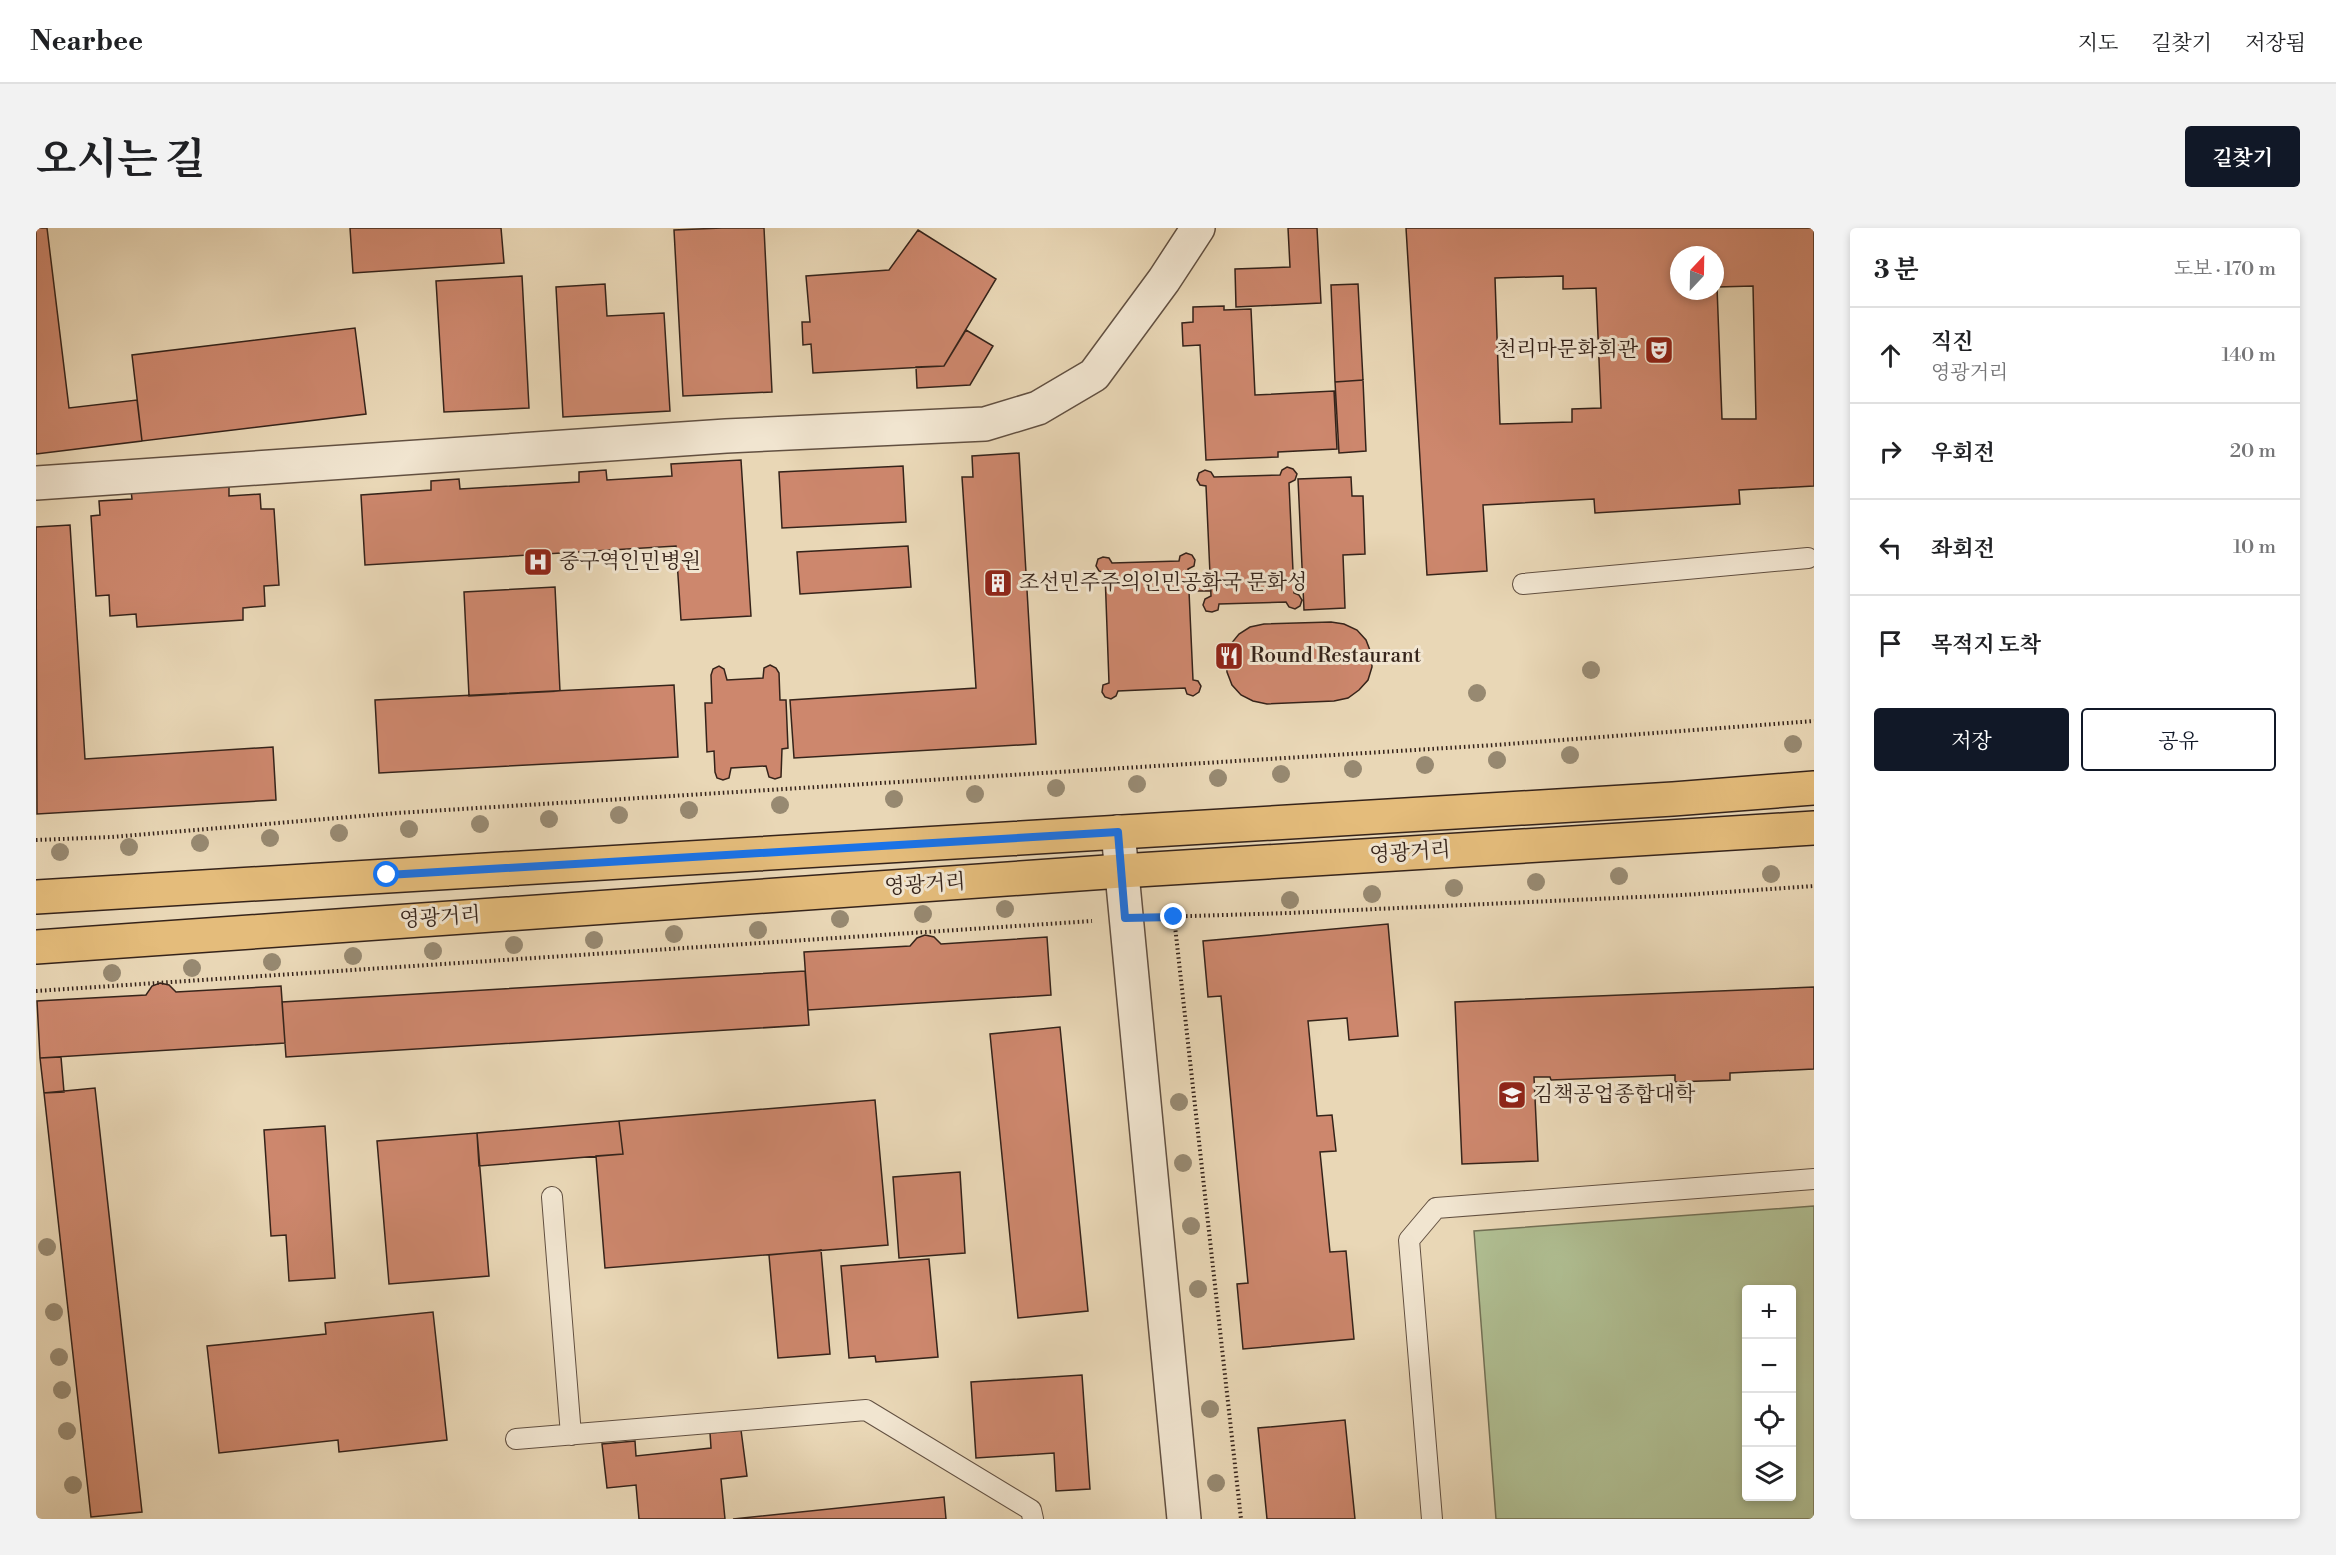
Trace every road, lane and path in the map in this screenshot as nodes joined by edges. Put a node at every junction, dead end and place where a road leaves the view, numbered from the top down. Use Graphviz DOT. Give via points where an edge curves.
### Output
graph roads {
  1 [pos="1198,228"];
  2 [pos="36,483"];
  3 [pos="1808,558"];
  4 [pos="1523,584"];
  5 [pos="1814,721"];
  6 [pos="1814,788"];
  7 [pos="1814,828"];
  8 [pos="1118,832"];
  9 [pos="36,840"];
  10 [pos="1121,871"];
  11 [pos="1814,886"];
  12 [pos="36,897"];
  13 [pos="1174,917"];
  14 [pos="1125,918"];
  15 [pos="36,947"];
  16 [pos="36,991"];
  17 [pos="1814,1179"];
  18 [pos="552,1197"];
  19 [pos="571,1435"];
  20 [pos="516,1439"];
  21 [pos="1033,1519"];
  22 [pos="1184,1519"];
  23 [pos="1241,1519"];
  24 [pos="1432,1519"];
  1 -- 2 [label="street" via="1094,375 1038,408 985,424 726,436"];
  3 -- 4 [label="lane"];
  5 -- 9 [label="path" via="1507,745 397,813"];
  6 -- 8 [label="main road, 영광거리"];
  7 -- 10 [label="main road, 영광거리"];
  8 -- 10 [label="street"];
  8 -- 12 [label="main road, 영광거리"];
  10 -- 14 [label="street"];
  10 -- 15 [label="main road, 영광거리"];
  11 -- 13 [label="path" via="1671,896"];
  13 -- 14 [label="path"];
  13 -- 23 [label="path"];
  14 -- 16 [label="path"];
  14 -- 22 [label="street"];
  17 -- 24 [label="lane" via="1436,1208 1409,1240"];
  18 -- 19 [label="lane"];
  19 -- 20 [label="lane"];
  19 -- 21 [label="lane" via="866,1410 1031,1510"];
}
